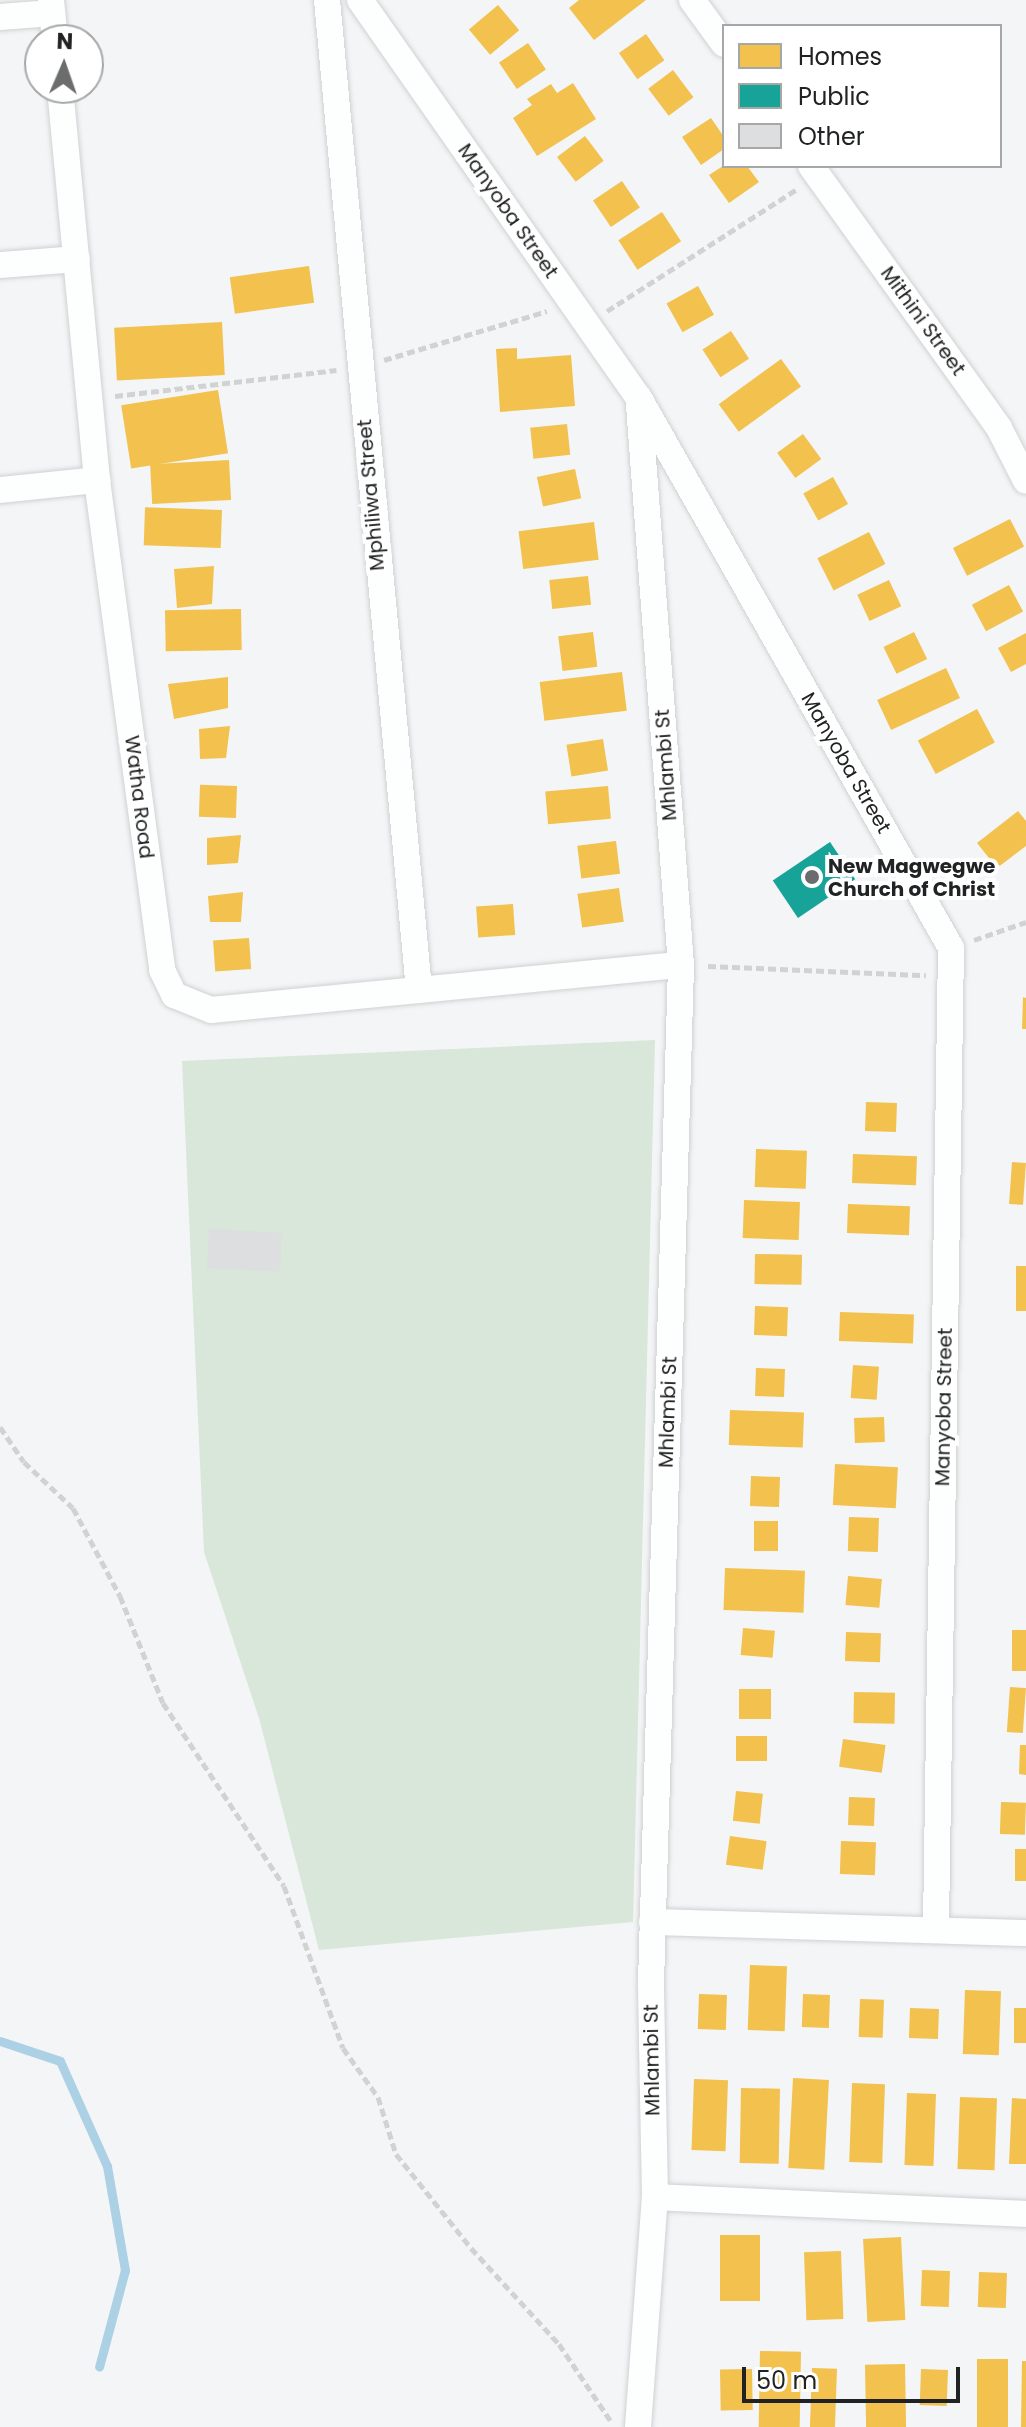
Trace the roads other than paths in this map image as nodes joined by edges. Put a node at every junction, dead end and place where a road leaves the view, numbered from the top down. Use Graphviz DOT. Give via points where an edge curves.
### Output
graph roads {
  1 [pos="327,0"];
  2 [pos="360,0"];
  3 [pos="692,0"];
  4 [pos="52,6"];
  5 [pos="0,17"];
  6 [pos="722,41"];
  7 [pos="62,104"];
  8 [pos="815,171"];
  9 [pos="77,259"];
  10 [pos="0,265"];
  11 [pos="639,398"];
  12 [pos="97,480"];
  13 [pos="1026,481"];
  14 [pos="0,490"];
  15 [pos="681,965"];
  16 [pos="419,990"];
  17 [pos="652,1922"];
  18 [pos="936,1928"];
  19 [pos="1026,1933"];
  20 [pos="655,2197"];
  21 [pos="1026,2214"];
  22 [pos="638,2427"];
  1 -- 16 [label="street, Mphiliwa Street"];
  2 -- 11 [label="street, Manyoba Street"];
  3 -- 6 [label="street"];
  4 -- 5 [label="street"];
  7 -- 9 [label="street, Watha Road"];
  8 -- 13 [label="street, Mithini Street" via="999,428"];
  9 -- 10 [label="street"];
  9 -- 12 [label="street, Watha Road"];
  11 -- 15 [label="street, Mhlambi St"];
  11 -- 18 [label="street, Manyoba Street" via="951,948"];
  12 -- 14 [label="street"];
  12 -- 16 [label="street, Watha Road" via="162,970 174,995 211,1010"];
  15 -- 16 [label="street, Watha Road"];
  15 -- 17 [label="street, Mhlambi St"];
  17 -- 18 [label="street"];
  17 -- 20 [label="street, Mhlambi St"];
  18 -- 19 [label="street"];
  20 -- 21 [label="street"];
  20 -- 22 [label="street, Mhlambi St"];
}
